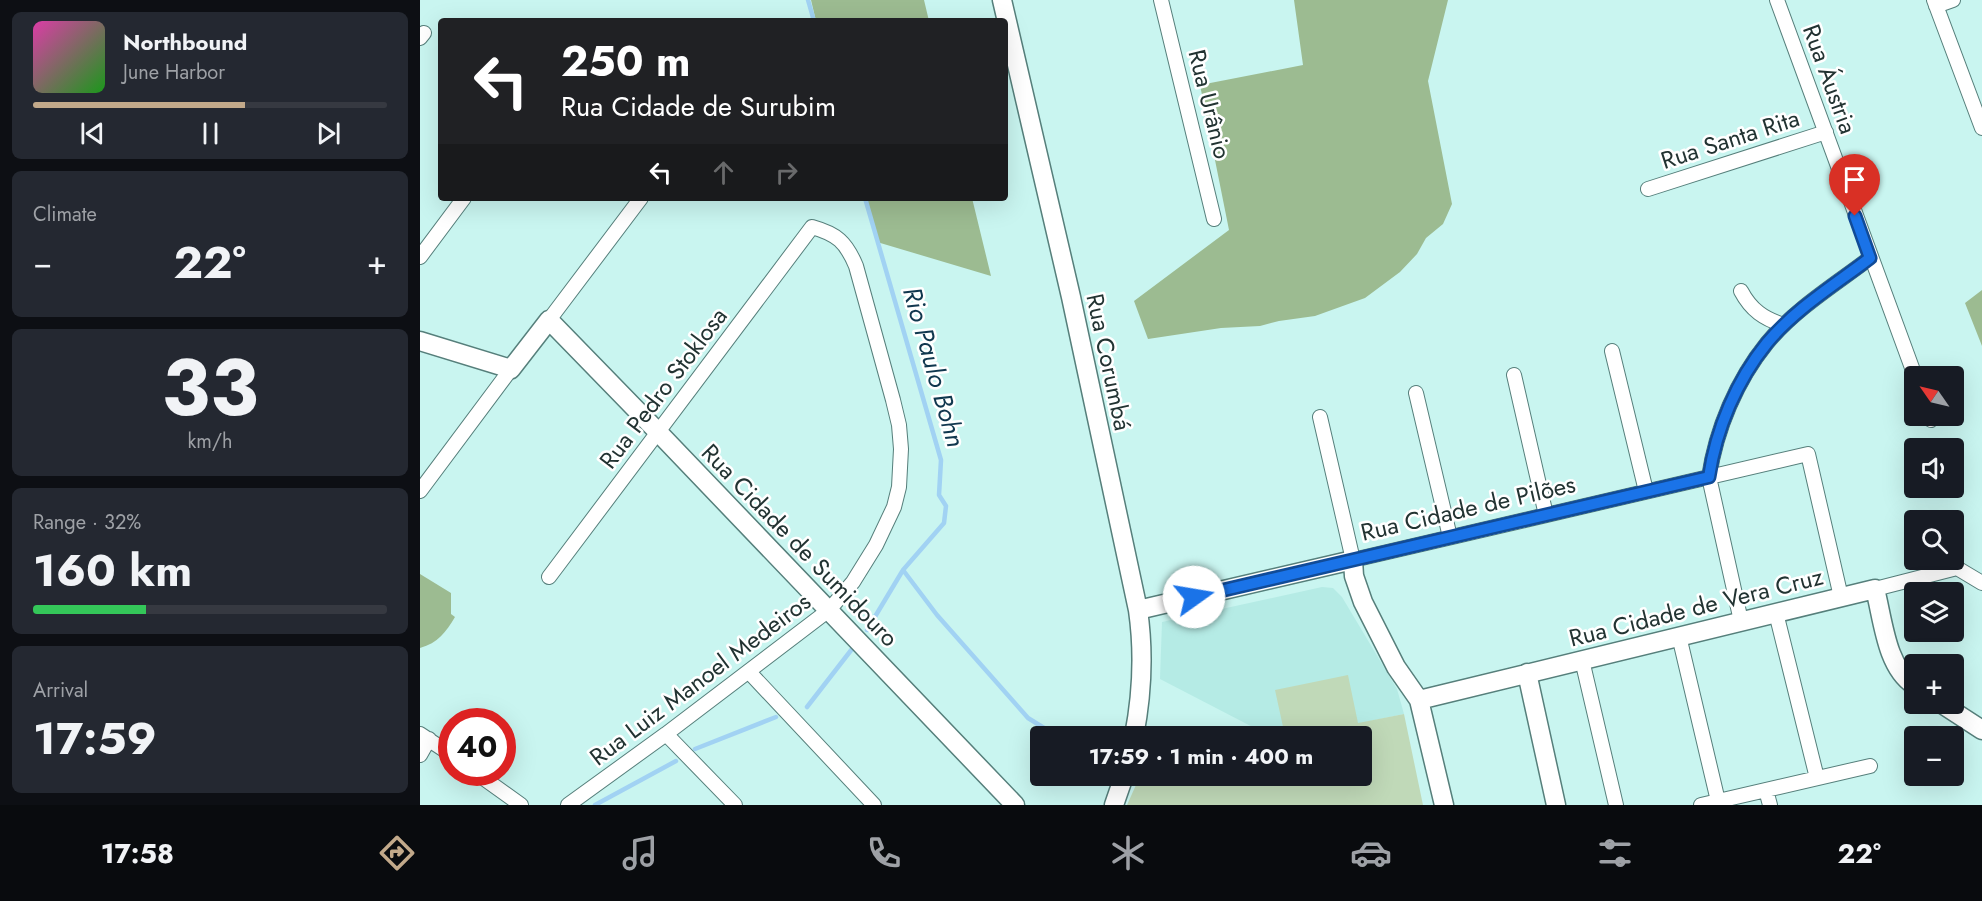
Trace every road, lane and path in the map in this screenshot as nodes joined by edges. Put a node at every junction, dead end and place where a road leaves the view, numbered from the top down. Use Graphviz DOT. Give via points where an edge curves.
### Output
graph roads {
  1 [pos="1002,0"];
  2 [pos="1161,0"];
  3 [pos="1777,0"];
  4 [pos="1953,0"];
  5 [pos="1935,3"];
  6 [pos="1006,18"];
  7 [pos="1008,26"];
  8 [pos="1982,128"];
  9 [pos="1826,132"];
  10 [pos="1648,189"];
  11 [pos="462,201"];
  12 [pos="639,201"];
  13 [pos="1214,219"];
  14 [pos="812,227"];
  15 [pos="420,257"];
  16 [pos="1870,258"];
  17 [pos="1741,291"];
  18 [pos="549,320"];
  19 [pos="1784,325"];
  20 [pos="420,341"];
  21 [pos="1612,351"];
  22 [pos="1911,366"];
  23 [pos="511,369"];
  24 [pos="1514,375"];
  25 [pos="1416,393"];
  26 [pos="1320,417"];
  27 [pos="658,432"];
  28 [pos="1709,477"];
  29 [pos="420,491"];
  30 [pos="1646,491"];
  31 [pos="1546,515"];
  32 [pos="1450,537"];
  33 [pos="1353,560"];
  34 [pos="549,577"];
  35 [pos="1982,583"];
  36 [pos="1875,589"];
  37 [pos="1841,597"];
  38 [pos="829,610"];
  39 [pos="1138,610"];
  40 [pos="1776,613"];
  41 [pos="1741,621"];
  42 [pos="1679,636"];
  43 [pos="1582,660"];
  44 [pos="749,672"];
  45 [pos="1527,674"];
  46 [pos="1904,676"];
  47 [pos="1419,700"];
  48 [pos="1957,714"];
  49 [pos="1135,726"];
  50 [pos="1982,730"];
  51 [pos="666,734"];
  52 [pos="424,737"];
  53 [pos="438,746"];
  54 [pos="420,755"];
  55 [pos="1870,766"];
  56 [pos="1817,778"];
  57 [pos="495,786"];
  58 [pos="1121,786"];
  59 [pos="1767,790"];
  60 [pos="1718,801"];
  61 [pos="521,805"];
  62 [pos="568,805"];
  63 [pos="735,805"];
  64 [pos="874,805"];
  65 [pos="1015,805"];
  66 [pos="1114,805"];
  67 [pos="1444,805"];
  68 [pos="1556,805"];
  69 [pos="1616,805"];
  70 [pos="1701,805"];
  71 [pos="1770,805"];
  1 -- 6 [label="street, Rua Corumbá"];
  2 -- 13 [label="street, Rua Urânio"];
  3 -- 9 [label="street, Rua Áustria"];
  4 -- 5 [label="street"];
  5 -- 8 [label="street"];
  7 -- 39 [label="street, Rua Corumbá"];
  9 -- 10 [label="street, Rua Santa Rita"];
  9 -- 16 [label="street, Rua Áustria"];
  11 -- 15 [label="street"];
  12 -- 18 [label="street"];
  14 -- 27 [label="street, Rua Pedro Stoklosa"];
  14 -- 38 [label="street, Rua Luiz Manoel Medeiros" via="839,239 856,266 893,400 901,449 899,487 884,530 866,564"];
  16 -- 19 [label="street"];
  16 -- 22 [label="street, Rua Áustria"];
  17 -- 19 [label="street" via="1758,314"];
  18 -- 23 [label="street"];
  18 -- 27 [label="street, Rua Cidade de Sumidouro"];
  19 -- 28 [label="street" via="1768,342 1735,396 1712,453"];
  20 -- 23 [label="street"];
  21 -- 30 [label="street"];
  23 -- 29 [label="street"];
  24 -- 31 [label="street"];
  25 -- 32 [label="street"];
  26 -- 33 [label="street"];
  27 -- 34 [label="street, Rua Pedro Stoklosa"];
  27 -- 38 [label="street, Rua Cidade de Sumidouro"];
  28 -- 30 [label="street, Rua Cidade de Pilões"];
  28 -- 37 [label="street, Rua Cidade de Pilões" via="1808,453"];
  28 -- 41 [label="street"];
  30 -- 31 [label="street, Rua Cidade de Pilões"];
  31 -- 32 [label="street, Rua Cidade de Pilões"];
  32 -- 33 [label="street, Rua Cidade de Pilões"];
  33 -- 39 [label="street, Rua Cidade de Pilões"];
  33 -- 47 [label="street" via="1354,576 1367,612 1396,667"];
  35 -- 36 [label="street, Rua Cidade de Vera Cruz" via="1957,568"];
  36 -- 37 [label="street, Rua Cidade de Vera Cruz"];
  36 -- 46 [label="street" via="1892,659"];
  37 -- 40 [label="street, Rua Cidade de Vera Cruz"];
  38 -- 44 [label="street, Rua Luiz Manoel Medeiros"];
  38 -- 65 [label="street, Rua Cidade de Sumidouro"];
  39 -- 49 [label="street, Rua Corumbá" via="1141,674"];
  40 -- 41 [label="street, Rua Cidade de Vera Cruz"];
  40 -- 56 [label="street"];
  41 -- 42 [label="street, Rua Cidade de Vera Cruz"];
  42 -- 43 [label="street, Rua Cidade de Vera Cruz"];
  42 -- 60 [label="street"];
  43 -- 45 [label="street, Rua Cidade de Vera Cruz"];
  43 -- 69 [label="street"];
  44 -- 51 [label="street, Rua Luiz Manoel Medeiros"];
  44 -- 64 [label="street"];
  45 -- 47 [label="street, Rua Cidade de Vera Cruz"];
  45 -- 68 [label="street"];
  47 -- 67 [label="street"];
  48 -- 50 [label="street"];
  51 -- 62 [label="street, Rua Luiz Manoel Medeiros"];
  51 -- 63 [label="street"];
  52 -- 53 [label="street"];
  52 -- 54 [label="street"];
  55 -- 56 [label="street"];
  56 -- 59 [label="street"];
  57 -- 61 [label="street"];
  58 -- 66 [label="street"];
  59 -- 60 [label="street"];
  59 -- 71 [label="street"];
  60 -- 70 [label="street"];
}
